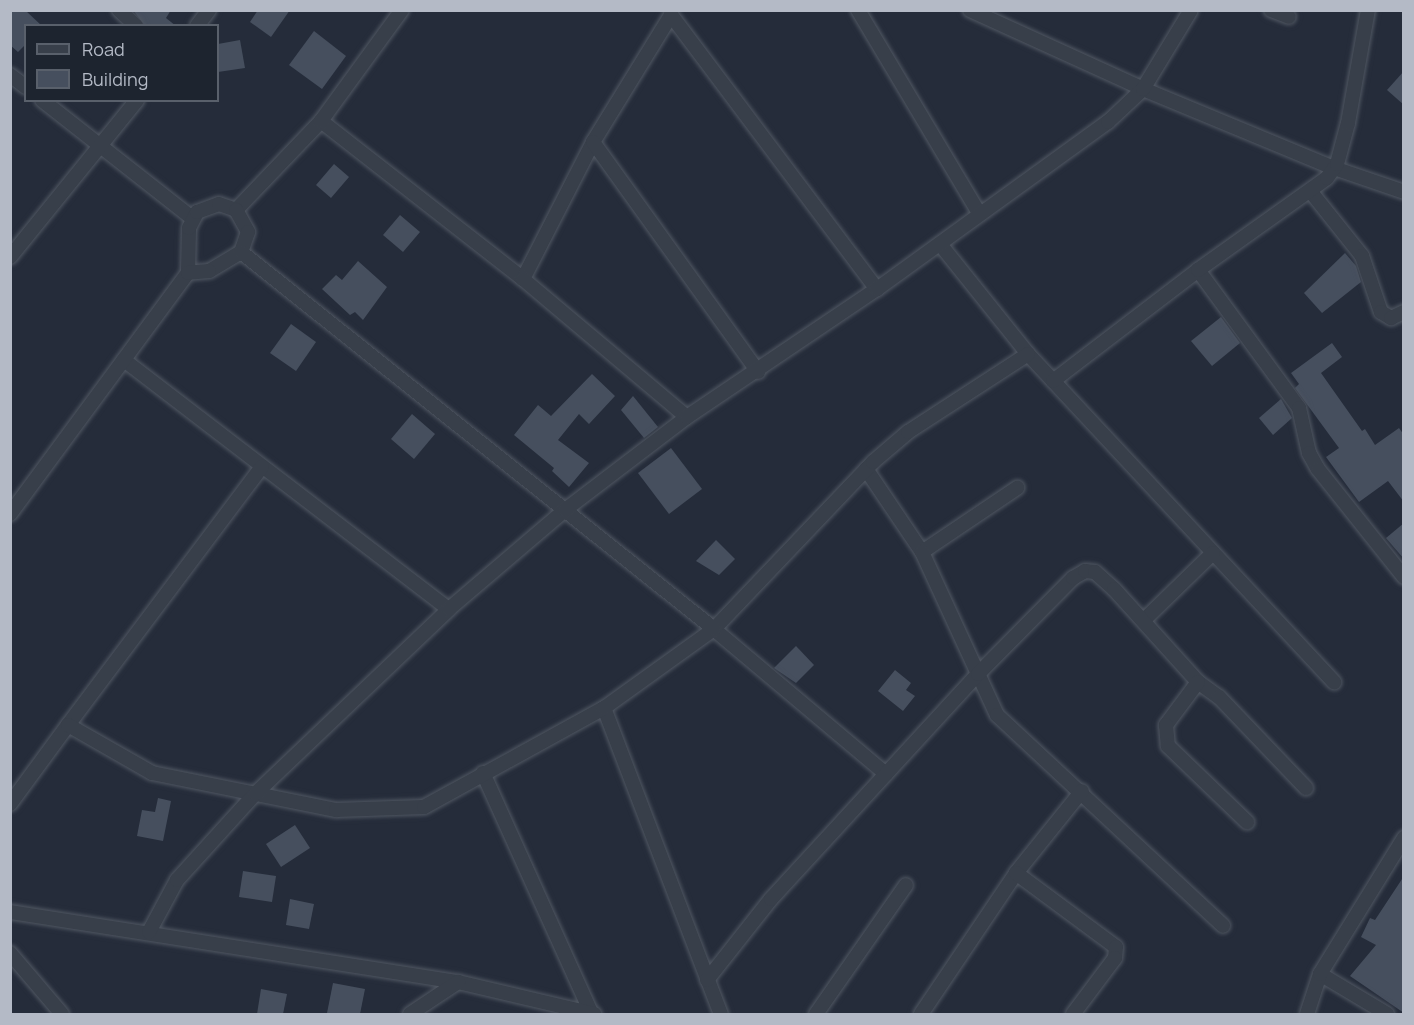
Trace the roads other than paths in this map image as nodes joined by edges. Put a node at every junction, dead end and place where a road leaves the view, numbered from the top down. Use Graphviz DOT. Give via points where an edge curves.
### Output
graph roads {
  1 [pos="119,10"];
  2 [pos="209,10"];
  3 [pos="402,10"];
  4 [pos="858,10"];
  5 [pos="970,10"];
  6 [pos="1191,10"];
  7 [pos="1271,10"];
  8 [pos="1368,10"];
  9 [pos="672,13"];
  10 [pos="1289,17"];
  11 [pos="134,24"];
  12 [pos="198,24"];
  13 [pos="10,75"];
  14 [pos="24,86"];
  15 [pos="1143,88"];
  16 [pos="44,102"];
  17 [pos="135,102"];
  18 [pos="321,121"];
  19 [pos="593,142"];
  20 [pos="100,147"];
  21 [pos="1334,168"];
  22 [pos="1311,192"];
  23 [pos="1404,192"];
  24 [pos="236,210"];
  25 [pos="979,213"];
  26 [pos="192,218"];
  27 [pos="940,244"];
  28 [pos="241,252"];
  29 [pos="10,257"];
  30 [pos="1198,270"];
  31 [pos="188,273"];
  32 [pos="523,279"];
  33 [pos="877,289"];
  34 [pos="1404,312"];
  35 [pos="1028,354"];
  36 [pos="124,360"];
  37 [pos="758,372"];
  38 [pos="1053,381"];
  39 [pos="687,417"];
  40 [pos="262,467"];
  41 [pos="866,470"];
  42 [pos="1017,488"];
  43 [pos="565,510"];
  44 [pos="10,514"];
  45 [pos="922,552"];
  46 [pos="1213,553"];
  47 [pos="1404,577"];
  48 [pos="449,609"];
  49 [pos="1144,620"];
  50 [pos="714,629"];
  51 [pos="978,674"];
  52 [pos="1198,682"];
  53 [pos="1334,682"];
  54 [pos="604,708"];
  55 [pos="68,725"];
  56 [pos="483,773"];
  57 [pos="886,774"];
  58 [pos="1306,788"];
  59 [pos="1082,791"];
  60 [pos="255,794"];
  61 [pos="10,804"];
  62 [pos="1247,822"];
  63 [pos="1404,838"];
  64 [pos="1016,873"];
  65 [pos="906,885"];
  66 [pos="10,912"];
  67 [pos="1223,926"];
  68 [pos="149,932"];
  69 [pos="10,953"];
  70 [pos="1320,974"];
  71 [pos="707,980"];
  72 [pos="458,982"];
  73 [pos="62,1014"];
  74 [pos="410,1014"];
  75 [pos="593,1014"];
  76 [pos="721,1014"];
  77 [pos="816,1014"];
  78 [pos="921,1014"];
  79 [pos="1073,1014"];
  80 [pos="1308,1014"];
  81 [pos="1387,1014"];
  1 -- 11 [label="street"];
  2 -- 12 [label="street"];
  3 -- 18 [label="street"];
  4 -- 25 [label="street"];
  5 -- 15 [label="street"];
  6 -- 15 [label="street"];
  7 -- 10 [label="street"];
  8 -- 21 [label="street" via="1348,123"];
  9 -- 19 [label="street"];
  9 -- 33 [label="street"];
  13 -- 14 [label="street"];
  15 -- 21 [label="street"];
  15 -- 25 [label="street" via="1108,122"];
  16 -- 20 [label="street"];
  17 -- 20 [label="street"];
  18 -- 24 [label="street"];
  18 -- 32 [label="street"];
  19 -- 32 [label="street"];
  19 -- 37 [label="street"];
  20 -- 26 [label="street"];
  20 -- 29 [label="street"];
  21 -- 22 [label="street"];
  21 -- 23 [label="street"];
  22 -- 30 [label="street"];
  22 -- 34 [label="street" via="1362,256 1381,312 1391,318"];
  24 -- 26 [label="street" via="228,205 210,205"];
  24 -- 28 [label="street" via="248,232"];
  25 -- 27 [label="street"];
  26 -- 31 [label="street"];
  27 -- 33 [label="street"];
  27 -- 35 [label="street"];
  28 -- 31 [label="street" via="209,271"];
  28 -- 43 [label="street"];
  30 -- 38 [label="street"];
  30 -- 47 [label="street" via="1299,408 1309,453 1318,469"];
  31 -- 36 [label="street"];
  32 -- 39 [label="street"];
  33 -- 37 [label="street"];
  35 -- 38 [label="street"];
  35 -- 41 [label="street" via="908,432"];
  36 -- 40 [label="street"];
  36 -- 44 [label="street"];
  37 -- 39 [label="street"];
  38 -- 46 [label="street"];
  39 -- 43 [label="street"];
  40 -- 48 [label="street"];
  40 -- 55 [label="street"];
  41 -- 45 [label="street"];
  41 -- 50 [label="street"];
  42 -- 45 [label="street"];
  43 -- 48 [label="street"];
  43 -- 50 [label="street"];
  45 -- 51 [label="street"];
  46 -- 49 [label="street"];
  46 -- 53 [label="street"];
  48 -- 60 [label="street"];
  49 -- 51 [label="street" via="1095,572 1085,571 1073,578"];
  49 -- 52 [label="street"];
  50 -- 54 [label="street"];
  50 -- 57 [label="street"];
  51 -- 57 [label="street"];
  51 -- 59 [label="street" via="997,715"];
  52 -- 58 [label="street" via="1219,697"];
  52 -- 62 [label="street" via="1166,725 1168,746"];
  54 -- 56 [label="street"];
  54 -- 71 [label="street"];
  55 -- 60 [label="street" via="152,773"];
  55 -- 61 [label="street"];
  56 -- 60 [label="street" via="424,807 336,810"];
  56 -- 75 [label="street"];
  57 -- 71 [label="street" via="771,899"];
  59 -- 64 [label="street"];
  59 -- 67 [label="street"];
  60 -- 68 [label="street" via="177,880"];
  63 -- 70 [label="street"];
  64 -- 78 [label="street"];
  64 -- 79 [label="street" via="1116,947 1114,958"];
  65 -- 77 [label="street"];
  66 -- 68 [label="street"];
  68 -- 72 [label="street"];
  69 -- 73 [label="street"];
  70 -- 80 [label="street"];
  70 -- 81 [label="street"];
  71 -- 76 [label="street"];
  72 -- 74 [label="street"];
  72 -- 75 [label="street"];
}
